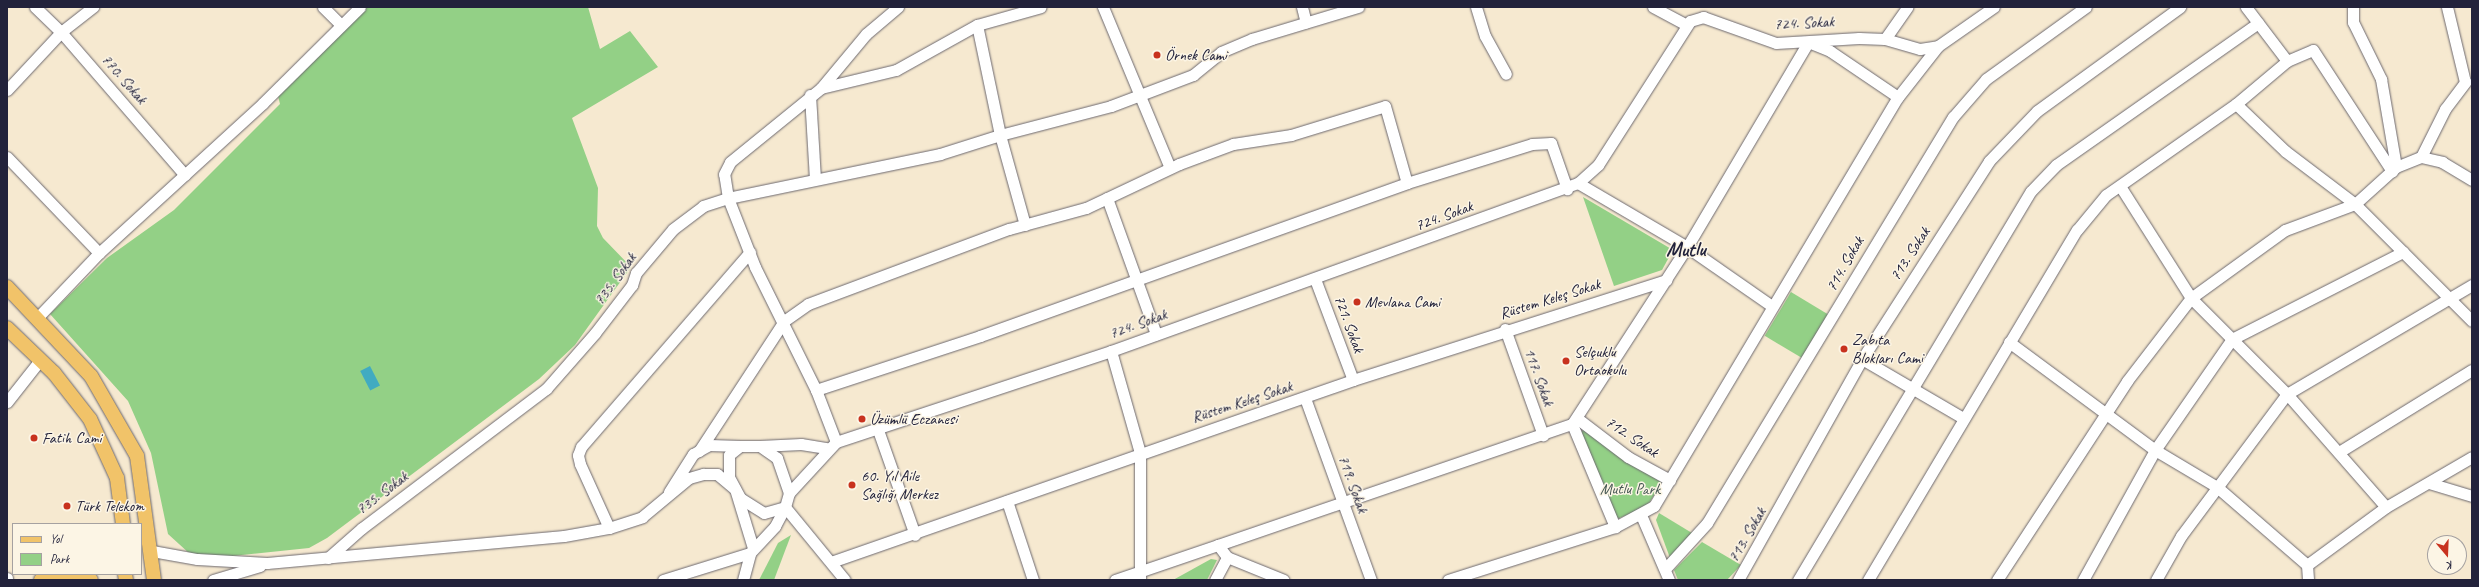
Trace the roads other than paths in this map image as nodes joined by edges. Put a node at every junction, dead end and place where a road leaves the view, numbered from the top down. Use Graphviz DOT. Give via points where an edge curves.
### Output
graph roads {
  1 [pos="35,7"];
  2 [pos="93,7"];
  3 [pos="323,7"];
  4 [pos="360,7"];
  5 [pos="898,7"];
  6 [pos="1041,7"];
  7 [pos="1103,7"];
  8 [pos="1302,7"];
  9 [pos="1358,7"];
  10 [pos="1476,7"];
  11 [pos="1653,7"];
  12 [pos="1907,7"];
  13 [pos="1994,7"];
  14 [pos="2086,7"];
  15 [pos="2180,7"];
  16 [pos="2246,7"];
  17 [pos="2353,7"];
  18 [pos="2447,7"];
  19 [pos="1306,23"];
  20 [pos="2258,23"];
  21 [pos="977,24"];
  22 [pos="341,25"];
  23 [pos="1687,25"];
  24 [pos="61,32"];
  25 [pos="1885,39"];
  26 [pos="1808,42"];
  27 [pos="1938,46"];
  28 [pos="2287,61"];
  29 [pos="1506,74"];
  30 [pos="821,88"];
  31 [pos="7,90"];
  32 [pos="810,95"];
  33 [pos="1141,95"];
  34 [pos="1898,97"];
  35 [pos="2236,104"];
  36 [pos="1000,135"];
  37 [pos="7,157"];
  38 [pos="2421,157"];
  39 [pos="1170,168"];
  40 [pos="2394,169"];
  41 [pos="185,175"];
  42 [pos="815,179"];
  43 [pos="2472,180"];
  44 [pos="1407,183"];
  45 [pos="1578,183"];
  46 [pos="2120,186"];
  47 [pos="1567,189"];
  48 [pos="728,198"];
  49 [pos="1107,198"];
  50 [pos="2355,204"];
  51 [pos="1025,225"];
  52 [pos="1687,247"];
  53 [pos="750,252"];
  54 [pos="2403,252"];
  55 [pos="99,253"];
  56 [pos="1316,279"];
  57 [pos="1137,280"];
  58 [pos="1666,280"];
  59 [pos="2472,284"];
  60 [pos="7,287"];
  61 [pos="2191,298"];
  62 [pos="2449,298"];
  63 [pos="1772,306"];
  64 [pos="38,316"];
  65 [pos="784,321"];
  66 [pos="2472,321"];
  67 [pos="7,328"];
  68 [pos="1505,329"];
  69 [pos="1156,334"];
  70 [pos="2232,339"];
  71 [pos="2009,342"];
  72 [pos="1111,351"];
  73 [pos="1862,359"];
  74 [pos="40,360"];
  75 [pos="2472,370"];
  76 [pos="1353,380"];
  77 [pos="1912,387"];
  78 [pos="816,390"];
  79 [pos="2287,394"];
  80 [pos="1305,398"];
  81 [pos="7,402"];
  82 [pos="2106,413"];
  83 [pos="1963,418"];
  84 [pos="1575,422"];
  85 [pos="878,430"];
  86 [pos="1543,435"];
  87 [pos="836,442"];
  88 [pos="740,446"];
  89 [pos="760,446"];
  90 [pos="827,448"];
  91 [pos="2155,450"];
  92 [pos="699,451"];
  93 [pos="2339,452"];
  94 [pos="1140,453"];
  95 [pos="2472,457"];
  96 [pos="1670,480"];
  97 [pos="2429,483"];
  98 [pos="2217,486"];
  99 [pos="736,489"];
  100 [pos="789,493"];
  101 [pos="667,496"];
  102 [pos="2472,496"];
  103 [pos="1007,501"];
  104 [pos="1343,501"];
  105 [pos="2386,506"];
  106 [pos="786,507"];
  107 [pos="1641,515"];
  108 [pos="122,523"];
  109 [pos="1614,527"];
  110 [pos="609,528"];
  111 [pos="915,535"];
  112 [pos="1218,545"];
  113 [pos="752,551"];
  114 [pos="147,552"];
  115 [pos="1227,557"];
  116 [pos="328,558"];
  117 [pos="831,562"];
  118 [pos="267,564"];
  119 [pos="2307,566"];
  120 [pos="1665,569"];
  121 [pos="64,575"];
  122 [pos="79,575"];
  123 [pos="1141,576"];
  124 [pos="1472,576"];
  125 [pos="41,580"];
  126 [pos="91,580"];
  127 [pos="154,580"];
  128 [pos="213,580"];
  129 [pos="663,580"];
  130 [pos="743,580"];
  131 [pos="845,580"];
  132 [pos="1033,580"];
  133 [pos="1115,580"];
  134 [pos="1215,580"];
  135 [pos="1284,580"];
  136 [pos="1371,580"];
  137 [pos="1448,580"];
  138 [pos="1669,580"];
  139 [pos="1738,580"];
  140 [pos="1798,580"];
  141 [pos="1868,580"];
  142 [pos="1997,580"];
  143 [pos="2083,580"];
  144 [pos="2156,580"];
  145 [pos="2308,580"];
  1 -- 24 [label="street, 770. Sokak"];
  2 -- 24 [label="street"];
  3 -- 22 [label="street"];
  4 -- 22 [label="street"];
  5 -- 30 [label="street" via="866,34"];
  6 -- 21 [label="street"];
  7 -- 33 [label="street"];
  8 -- 19 [label="street"];
  9 -- 19 [label="street, 735. Sokak"];
  10 -- 29 [label="street" via="1485,36"];
  11 -- 23 [label="street"];
  12 -- 25 [label="street"];
  13 -- 27 [label="street, 724. Sokak"];
  14 -- 120 [label="street, 714. Sokak" via="1986,78 1952,117 1707,523"];
  15 -- 73 [label="street, 713. Sokak" via="2037,111 1989,161"];
  16 -- 20 [label="street"];
  17 -- 40 [label="street" via="2353,22 2381,79"];
  18 -- 38 [label="street" via="2465,82 2445,109"];
  19 -- 33 [label="street, 735. Sokak" via="1221,52 1193,75"];
  20 -- 28 [label="street"];
  20 -- 77 [label="street" via="2051,170 2031,191"];
  21 -- 30 [label="street" via="902,67"];
  21 -- 36 [label="street"];
  22 -- 41 [label="street"];
  23 -- 26 [label="street, 724. Sokak" via="1703,17 1770,41"];
  23 -- 45 [label="street, 724. Sokak" via="1598,165"];
  24 -- 31 [label="street"];
  24 -- 41 [label="street, 770. Sokak"];
  25 -- 26 [label="street, 724. Sokak" via="1837,37"];
  25 -- 27 [label="street, 724. Sokak" via="1920,49"];
  26 -- 34 [label="street" via="1830,51"];
  26 -- 52 [label="street"];
  27 -- 34 [label="street"];
  28 -- 35 [label="street"];
  28 -- 40 [label="street" via="2313,50"];
  30 -- 32 [label="street"];
  32 -- 42 [label="street"];
  32 -- 48 [label="street" via="730,162 724,174"];
  33 -- 36 [label="street, 735. Sokak"];
  33 -- 39 [label="street"];
  34 -- 63 [label="street"];
  35 -- 46 [label="street"];
  35 -- 50 [label="street" via="2285,151"];
  36 -- 42 [label="street, 735. Sokak" via="933,156"];
  36 -- 51 [label="street"];
  37 -- 55 [label="street"];
  38 -- 40 [label="street"];
  38 -- 43 [label="street" via="2442,162"];
  39 -- 44 [label="street" via="1233,144 1292,135 1385,106"];
  39 -- 49 [label="street"];
  40 -- 50 [label="street"];
  41 -- 55 [label="street"];
  42 -- 48 [label="street, 735. Sokak"];
  44 -- 47 [label="street" via="1532,144 1550,143"];
  44 -- 57 [label="street"];
  45 -- 47 [label="street, 724. Sokak"];
  45 -- 52 [label="street"];
  46 -- 61 [label="street"];
  46 -- 71 [label="street" via="2106,195 2077,230"];
  47 -- 56 [label="street, 724. Sokak"];
  48 -- 53 [label="street"];
  48 -- 116 [label="street, 735. Sokak" via="703,206 673,229 636,273 632,285 595,333 546,389 362,528"];
  49 -- 51 [label="street"];
  49 -- 57 [label="street"];
  50 -- 54 [label="street"];
  50 -- 61 [label="street" via="2285,230"];
  51 -- 65 [label="street" via="808,304"];
  52 -- 58 [label="street"];
  52 -- 63 [label="street"];
  53 -- 65 [label="street"];
  53 -- 110 [label="street" via="581,447 578,455 580,464"];
  54 -- 62 [label="street"];
  54 -- 70 [label="street"];
  55 -- 64 [label="street"];
  56 -- 69 [label="street, 724. Sokak"];
  56 -- 76 [label="street, 721. Sokak"];
  57 -- 69 [label="street"];
  57 -- 78 [label="street"];
  58 -- 68 [label="street, Rüstem Keleş Sokak"];
  58 -- 84 [label="street"];
  59 -- 62 [label="street"];
  60 -- 64 [label="main road"];
  61 -- 70 [label="street"];
  61 -- 82 [label="street"];
  62 -- 66 [label="street"];
  62 -- 79 [label="street"];
  63 -- 96 [label="street"];
  64 -- 114 [label="main road" via="91,376 113,409 137,456"];
  65 -- 78 [label="street"];
  65 -- 92 [label="street"];
  67 -- 74 [label="main road"];
  68 -- 76 [label="street, Rüstem Keleş Sokak"];
  68 -- 86 [label="street, 117. Sokak"];
  69 -- 72 [label="street, 724. Sokak"];
  70 -- 79 [label="street"];
  70 -- 91 [label="street"];
  71 -- 82 [label="street"];
  71 -- 83 [label="street"];
  72 -- 85 [label="street, 724. Sokak"];
  72 -- 94 [label="street"];
  73 -- 77 [label="street"];
  73 -- 139 [label="street, 713. Sokak"];
  74 -- 81 [label="street"];
  74 -- 108 [label="main road" via="90,419 117,478"];
  75 -- 93 [label="street"];
  76 -- 80 [label="street, Rüstem Keleş Sokak"];
  77 -- 83 [label="street"];
  77 -- 140 [label="street"];
  78 -- 87 [label="street"];
  79 -- 93 [label="street"];
  79 -- 98 [label="street"];
  80 -- 94 [label="street, Rüstem Keleş Sokak"];
  80 -- 104 [label="street, 719. Sokak"];
  82 -- 91 [label="street"];
  82 -- 142 [label="street"];
  83 -- 141 [label="street"];
  84 -- 86 [label="street"];
  84 -- 96 [label="street, 712. Sokak" via="1628,457"];
  84 -- 109 [label="street"];
  85 -- 87 [label="street, 724. Sokak"];
  85 -- 111 [label="street"];
  86 -- 104 [label="street"];
  87 -- 90 [label="street, 724. Sokak"];
  88 -- 89 [label="street"];
  88 -- 92 [label="street" via="722,444"];
  88 -- 99 [label="street" via="729,454 726,465"];
  89 -- 90 [label="street" via="801,444"];
  89 -- 100 [label="street" via="777,458"];
  90 -- 100 [label="street, 724. Sokak"];
  91 -- 98 [label="street"];
  91 -- 143 [label="street"];
  92 -- 101 [label="street" via="681,470"];
  93 -- 105 [label="street"];
  94 -- 103 [label="street, Rüstem Keleş Sokak"];
  94 -- 123 [label="street"];
  95 -- 97 [label="street"];
  96 -- 107 [label="street" via="1654,506"];
  97 -- 102 [label="street"];
  97 -- 105 [label="street"];
  98 -- 119 [label="street"];
  98 -- 144 [label="street" via="2181,536"];
  99 -- 101 [label="street" via="717,474 703,474 689,478"];
  99 -- 106 [label="street" via="745,502 764,514"];
  99 -- 113 [label="street"];
  100 -- 106 [label="street"];
  101 -- 110 [label="street" via="642,517"];
  103 -- 111 [label="street, Rüstem Keleş Sokak"];
  103 -- 132 [label="street"];
  104 -- 112 [label="street"];
  104 -- 136 [label="street, 719. Sokak"];
  105 -- 119 [label="street"];
  106 -- 113 [label="street" via="775,526"];
  106 -- 117 [label="street"];
  107 -- 109 [label="street"];
  107 -- 120 [label="street"];
  109 -- 124 [label="street"];
  110 -- 116 [label="street"];
  111 -- 117 [label="street, Rüstem Keleş Sokak"];
  112 -- 115 [label="street"];
  112 -- 123 [label="street"];
  113 -- 129 [label="street"];
  113 -- 130 [label="street"];
  114 -- 118 [label="street"];
  114 -- 127 [label="main road"];
  115 -- 134 [label="street"];
  115 -- 135 [label="street"];
  116 -- 118 [label="street"];
  117 -- 131 [label="street"];
  118 -- 128 [label="street"];
  119 -- 145 [label="street"];
  120 -- 138 [label="street"];
  121 -- 125 [label="main road"];
  122 -- 126 [label="main road"];
  123 -- 133 [label="street"];
  124 -- 137 [label="street"];
}
